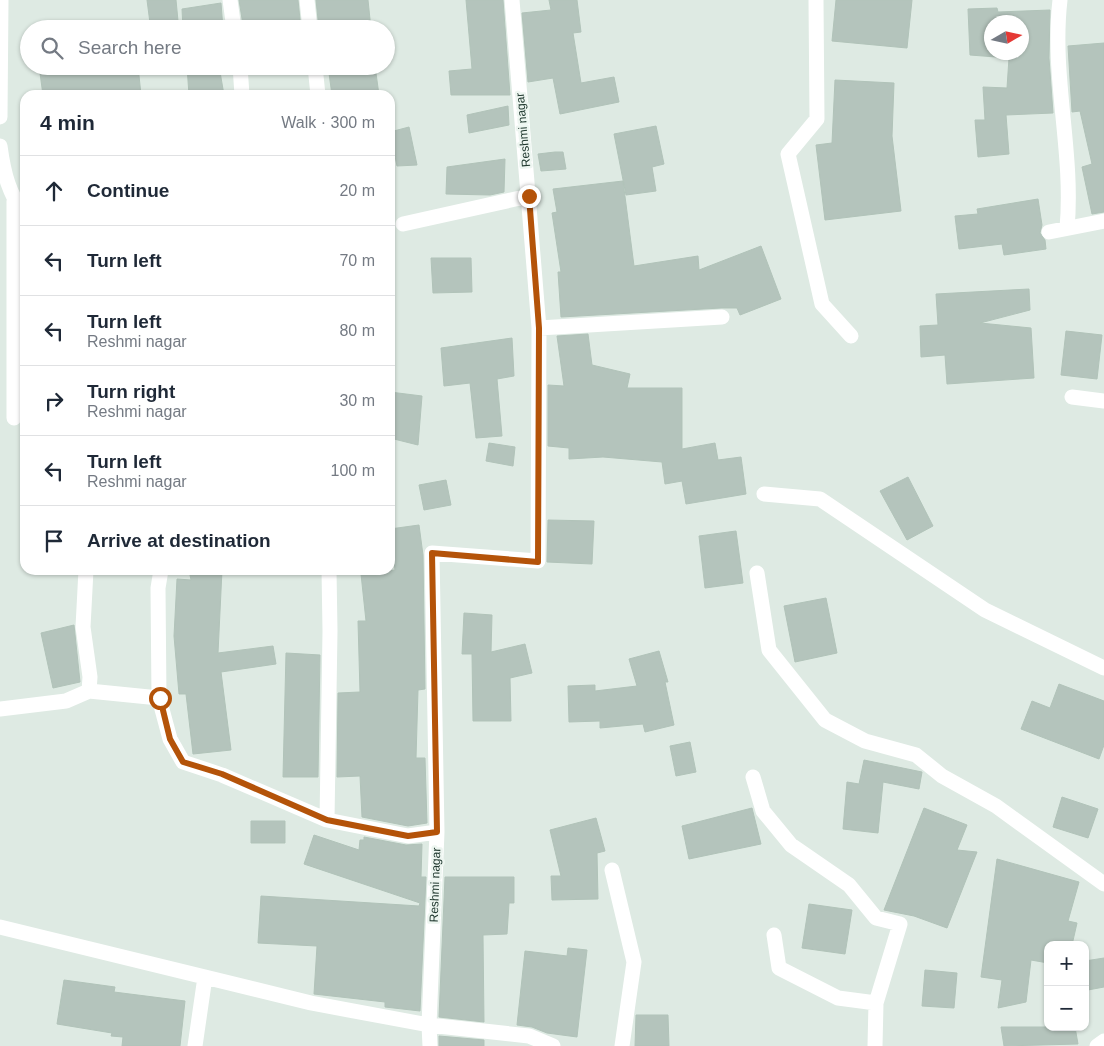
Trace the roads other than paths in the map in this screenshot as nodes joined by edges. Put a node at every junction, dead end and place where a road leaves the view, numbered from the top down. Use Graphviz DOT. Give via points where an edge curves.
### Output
graph roads {
  1 [pos="1,0"];
  2 [pos="230,0"];
  3 [pos="307,0"];
  4 [pos="512,0"];
  5 [pos="816,0"];
  6 [pos="1060,0"];
  7 [pos="233,20"];
  8 [pos="309,20"];
  9 [pos="241,75"];
  10 [pos="316,75"];
  11 [pos="242,90"];
  12 [pos="317,90"];
  13 [pos="0,118"];
  14 [pos="0,146"];
  15 [pos="529,196"];
  16 [pos="14,201"];
  17 [pos="20,210"];
  18 [pos="1104,221"];
  19 [pos="403,224"];
  20 [pos="1067,228"];
  21 [pos="1049,232"];
  22 [pos="722,317"];
  23 [pos="539,328"];
  24 [pos="850,336"];
  25 [pos="1072,398"];
  26 [pos="1104,401"];
  27 [pos="14,418"];
  28 [pos="764,494"];
  29 [pos="757,573"];
  30 [pos="86,575"];
  31 [pos="160,575"];
  32 [pos="329,575"];
  33 [pos="1104,668"];
  34 [pos="89,691"];
  35 [pos="160,698"];
  36 [pos="0,709"];
  37 [pos="753,777"];
  38 [pos="327,820"];
  39 [pos="437,832"];
  40 [pos="612,870"];
  41 [pos="1104,884"];
  42 [pos="0,927"];
  43 [pos="774,935"];
  44 [pos="205,976"];
  45 [pos="876,1004"];
  46 [pos="429,1025"];
  47 [pos="1104,1041"];
  48 [pos="195,1046"];
  49 [pos="430,1046"];
  50 [pos="553,1046"];
  51 [pos="622,1046"];
  52 [pos="875,1046"];
  53 [pos="1096,1046"];
  1 -- 13 [label="street"];
  2 -- 7 [label="street"];
  3 -- 8 [label="street"];
  4 -- 15 [label="street, Reshmi nagar"];
  5 -- 24 [label="street" via="816,119 788,154 822,304"];
  6 -- 20 [label="street" via="1061,104 1070,199"];
  9 -- 11 [label="street"];
  10 -- 12 [label="street"];
  14 -- 16 [label="street" via="4,174"];
  15 -- 19 [label="street"];
  15 -- 23 [label="street, Reshmi nagar"];
  16 -- 17 [label="street"];
  16 -- 27 [label="street"];
  18 -- 20 [label="street"];
  20 -- 21 [label="street"];
  22 -- 23 [label="street"];
  23 -- 39 [label="street, Reshmi nagar" via="538,562 432,553"];
  25 -- 26 [label="street"];
  28 -- 33 [label="street" via="820,499 985,610"];
  29 -- 41 [label="street" via="770,650 825,720 865,741 916,755 942,776 996,806"];
  30 -- 34 [label="street" via="83,627"];
  31 -- 35 [label="street"];
  32 -- 38 [label="street"];
  34 -- 35 [label="street"];
  34 -- 36 [label="street" via="66,700"];
  35 -- 38 [label="street" via="170,739 183,762 222,774"];
  37 -- 45 [label="street" via="763,812 792,845 849,884 876,918 900,924"];
  38 -- 39 [label="street" via="408,836"];
  39 -- 46 [label="street, Reshmi nagar"];
  40 -- 51 [label="street" via="634,962"];
  42 -- 44 [label="street"];
  43 -- 45 [label="street" via="779,968 838,998"];
  44 -- 46 [label="street" via="311,1003"];
  44 -- 48 [label="street"];
  45 -- 52 [label="street"];
  46 -- 49 [label="street, Reshmi nagar"];
  46 -- 50 [label="street" via="529,1036"];
  47 -- 53 [label="street"];
}
